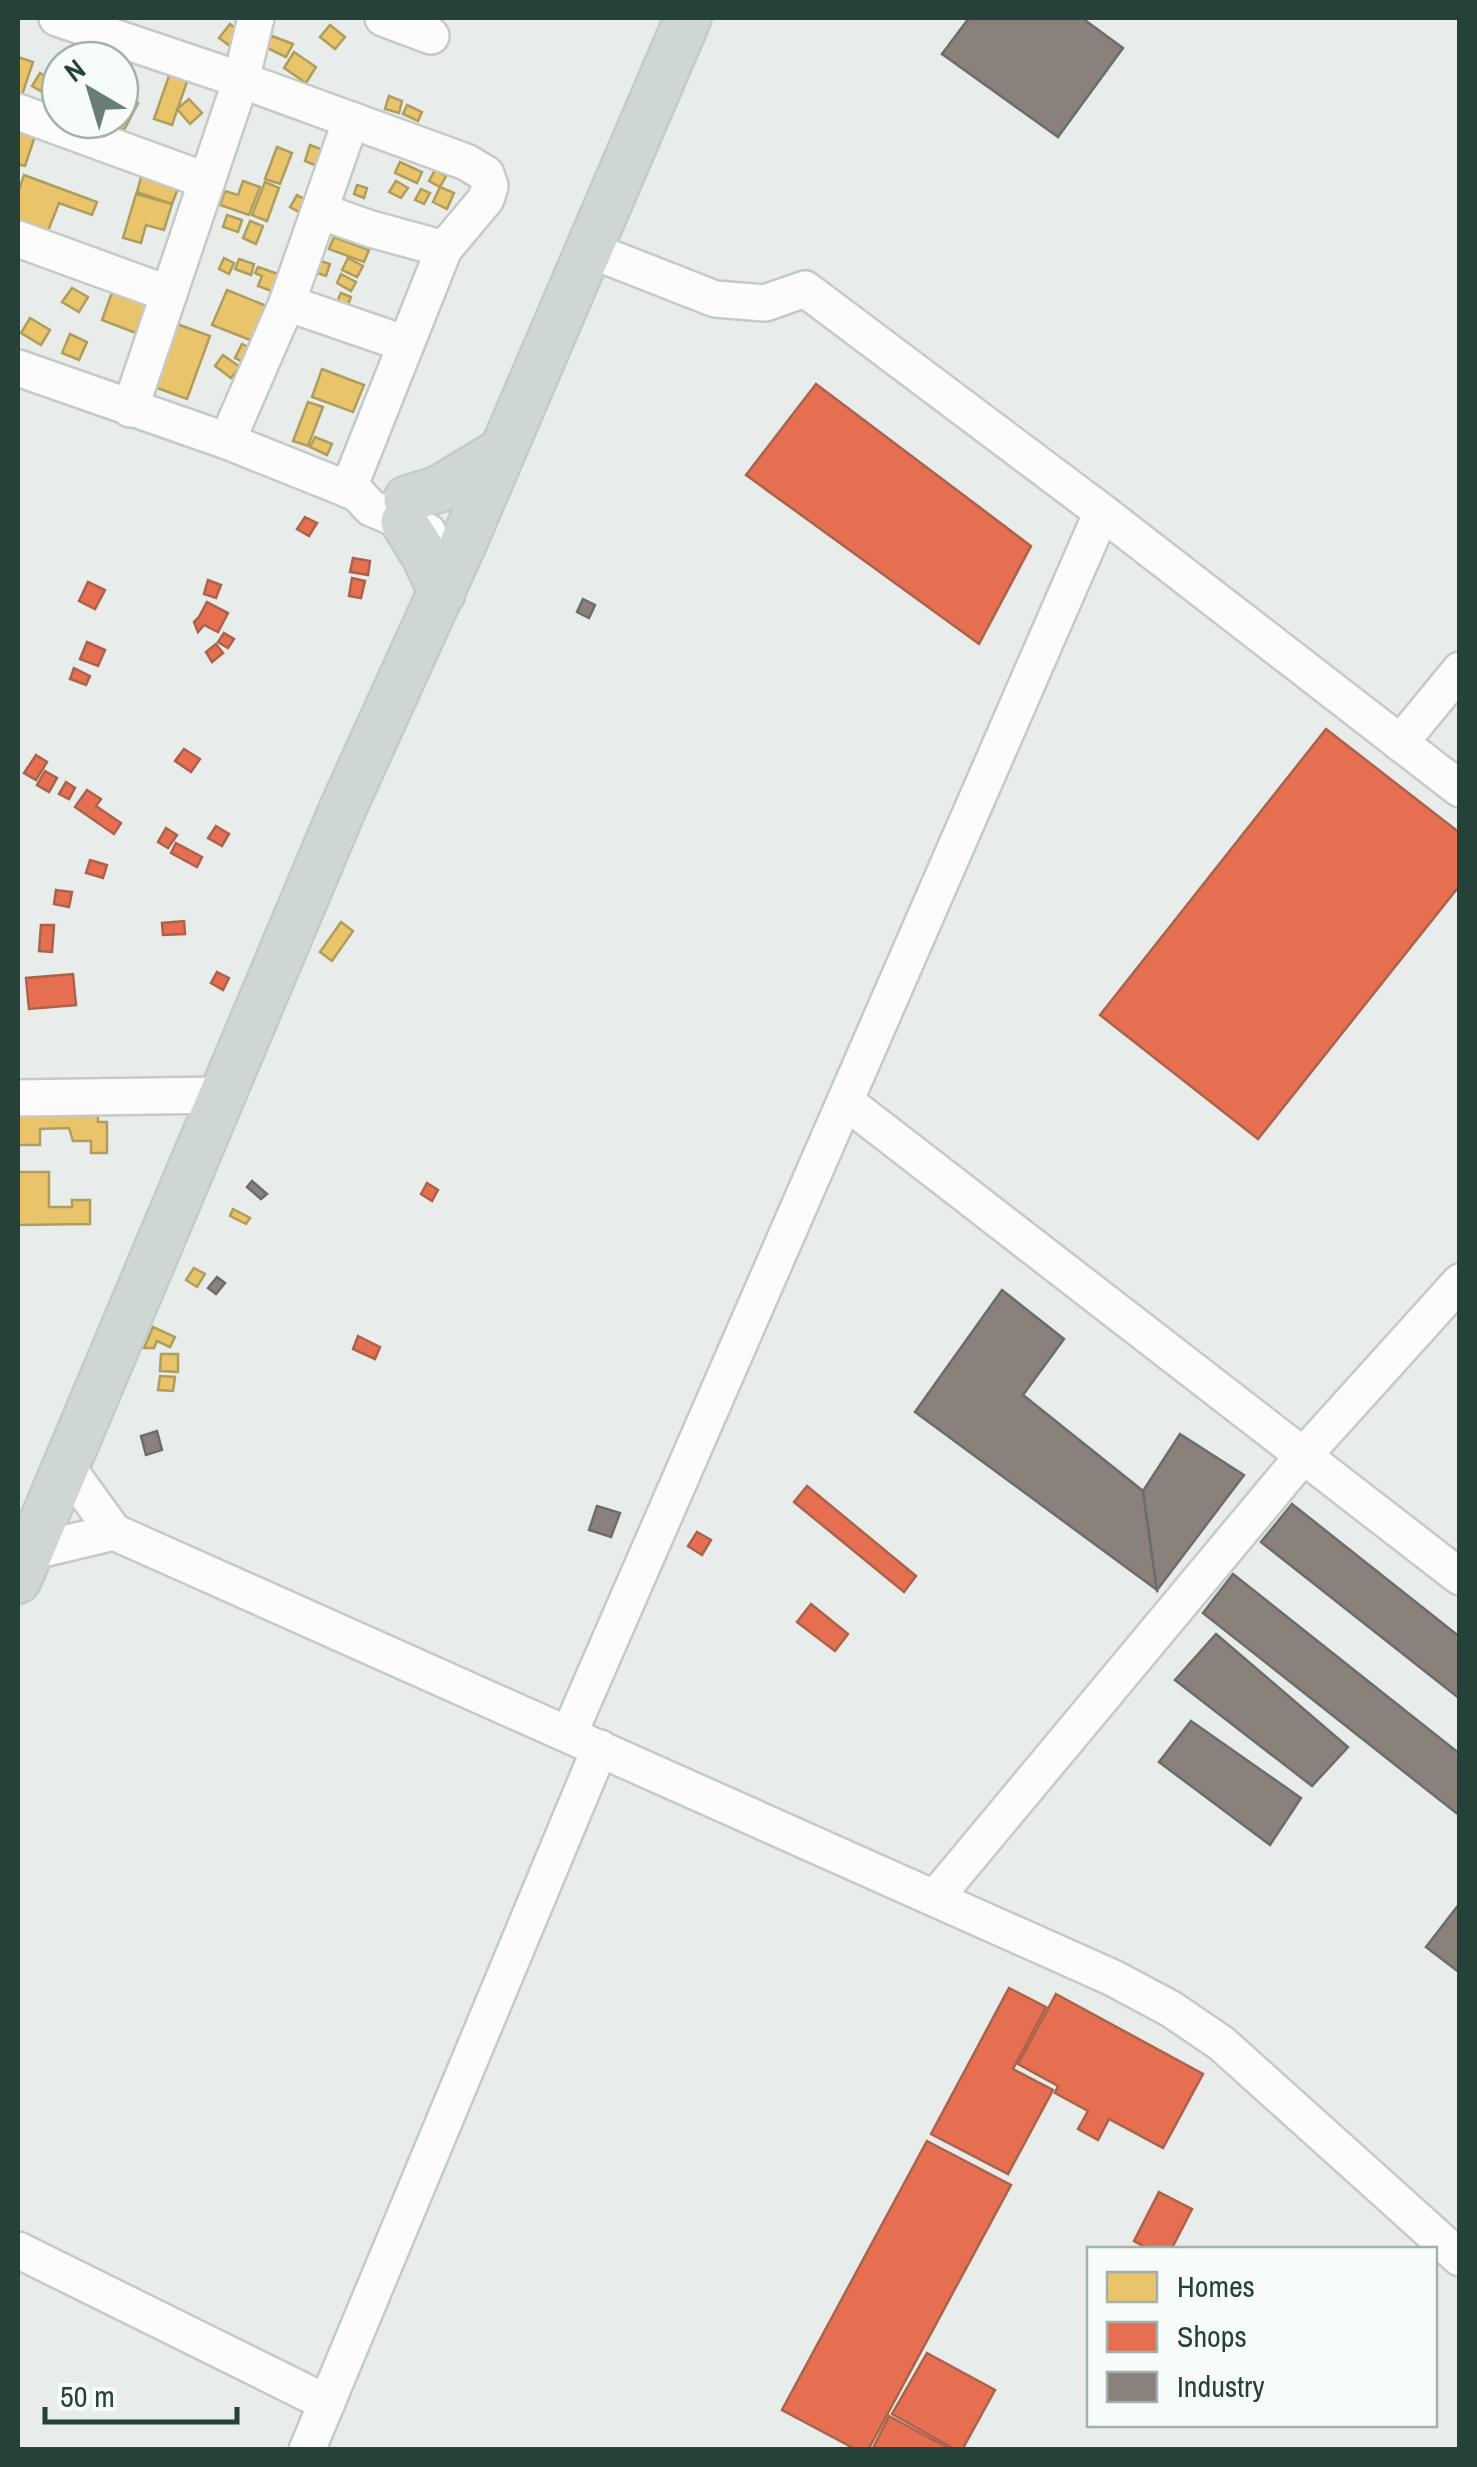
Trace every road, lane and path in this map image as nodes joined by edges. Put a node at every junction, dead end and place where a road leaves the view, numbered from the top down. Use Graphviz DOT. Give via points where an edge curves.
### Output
graph roads {
  1 [pos="57,18"];
  2 [pos="256,18"];
  3 [pos="384,18"];
  4 [pos="688,18"];
  5 [pos="431,36"];
  6 [pos="242,80"];
  7 [pos="18,112"];
  8 [pos="351,120"];
  9 [pos="207,181"];
  10 [pos="320,211"];
  11 [pos="18,239"];
  12 [pos="444,248"];
  13 [pos="590,250"];
  14 [pos="169,294"];
  15 [pos="287,303"];
  16 [pos="406,344"];
  17 [pos="18,368"];
  18 [pos="130,409"];
  19 [pos="228,442"];
  20 [pos="502,451"];
  21 [pos="352,492"];
  22 [pos="406,510"];
  23 [pos="1102,512"];
  24 [pos="468,533"];
  25 [pos="442,592"];
  26 [pos="1460,670"];
  27 [pos="1400,743"];
  28 [pos="1460,789"];
  29 [pos="222,1096"];
  30 [pos="18,1098"];
  31 [pos="845,1101"];
  32 [pos="1460,1282"];
  33 [pos="1303,1456"];
  34 [pos="66,1466"];
  35 [pos="114,1532"];
  36 [pos="24,1566"];
  37 [pos="1460,1578"];
  38 [pos="584,1741"];
  39 [pos="935,1898"];
  40 [pos="18,2250"];
  41 [pos="1460,2258"];
  42 [pos="327,2404"];
  43 [pos="307,2450"];
  1 -- 6 [label="street"];
  2 -- 6 [label="street"];
  3 -- 5 [label="street"];
  4 -- 13 [label="main road"];
  6 -- 8 [label="street"];
  6 -- 9 [label="street"];
  7 -- 9 [label="street"];
  8 -- 10 [label="street"];
  8 -- 12 [label="street" via="486,174 486,199"];
  9 -- 14 [label="street"];
  10 -- 12 [label="street"];
  10 -- 15 [label="street"];
  11 -- 14 [label="street"];
  12 -- 16 [label="street"];
  13 -- 20 [label="main road"];
  13 -- 23 [label="street" via="716,299 765,303 805,290"];
  14 -- 18 [label="street"];
  15 -- 16 [label="street"];
  15 -- 19 [label="street"];
  16 -- 21 [label="street"];
  17 -- 18 [label="street"];
  18 -- 19 [label="street"];
  19 -- 21 [label="street"];
  20 -- 22 [label="main road"];
  20 -- 24 [label="main road"];
  21 -- 22 [label="street" via="371,508"];
  22 -- 24 [label="street"];
  22 -- 25 [label="main road"];
  23 -- 27 [label="street"];
  23 -- 31 [label="street"];
  24 -- 25 [label="main road"];
  25 -- 29 [label="main road"];
  26 -- 27 [label="street"];
  27 -- 28 [label="street"];
  29 -- 30 [label="street"];
  29 -- 34 [label="main road"];
  31 -- 33 [label="street"];
  31 -- 38 [label="street"];
  32 -- 33 [label="street"];
  33 -- 37 [label="street"];
  33 -- 39 [label="street"];
  34 -- 35 [label="street"];
  34 -- 36 [label="main road"];
  35 -- 36 [label="street"];
  35 -- 38 [label="street"];
  38 -- 39 [label="street"];
  38 -- 42 [label="street"];
  39 -- 41 [label="street" via="1171,2009 1220,2043"];
  40 -- 42 [label="street"];
  42 -- 43 [label="street"];
}
